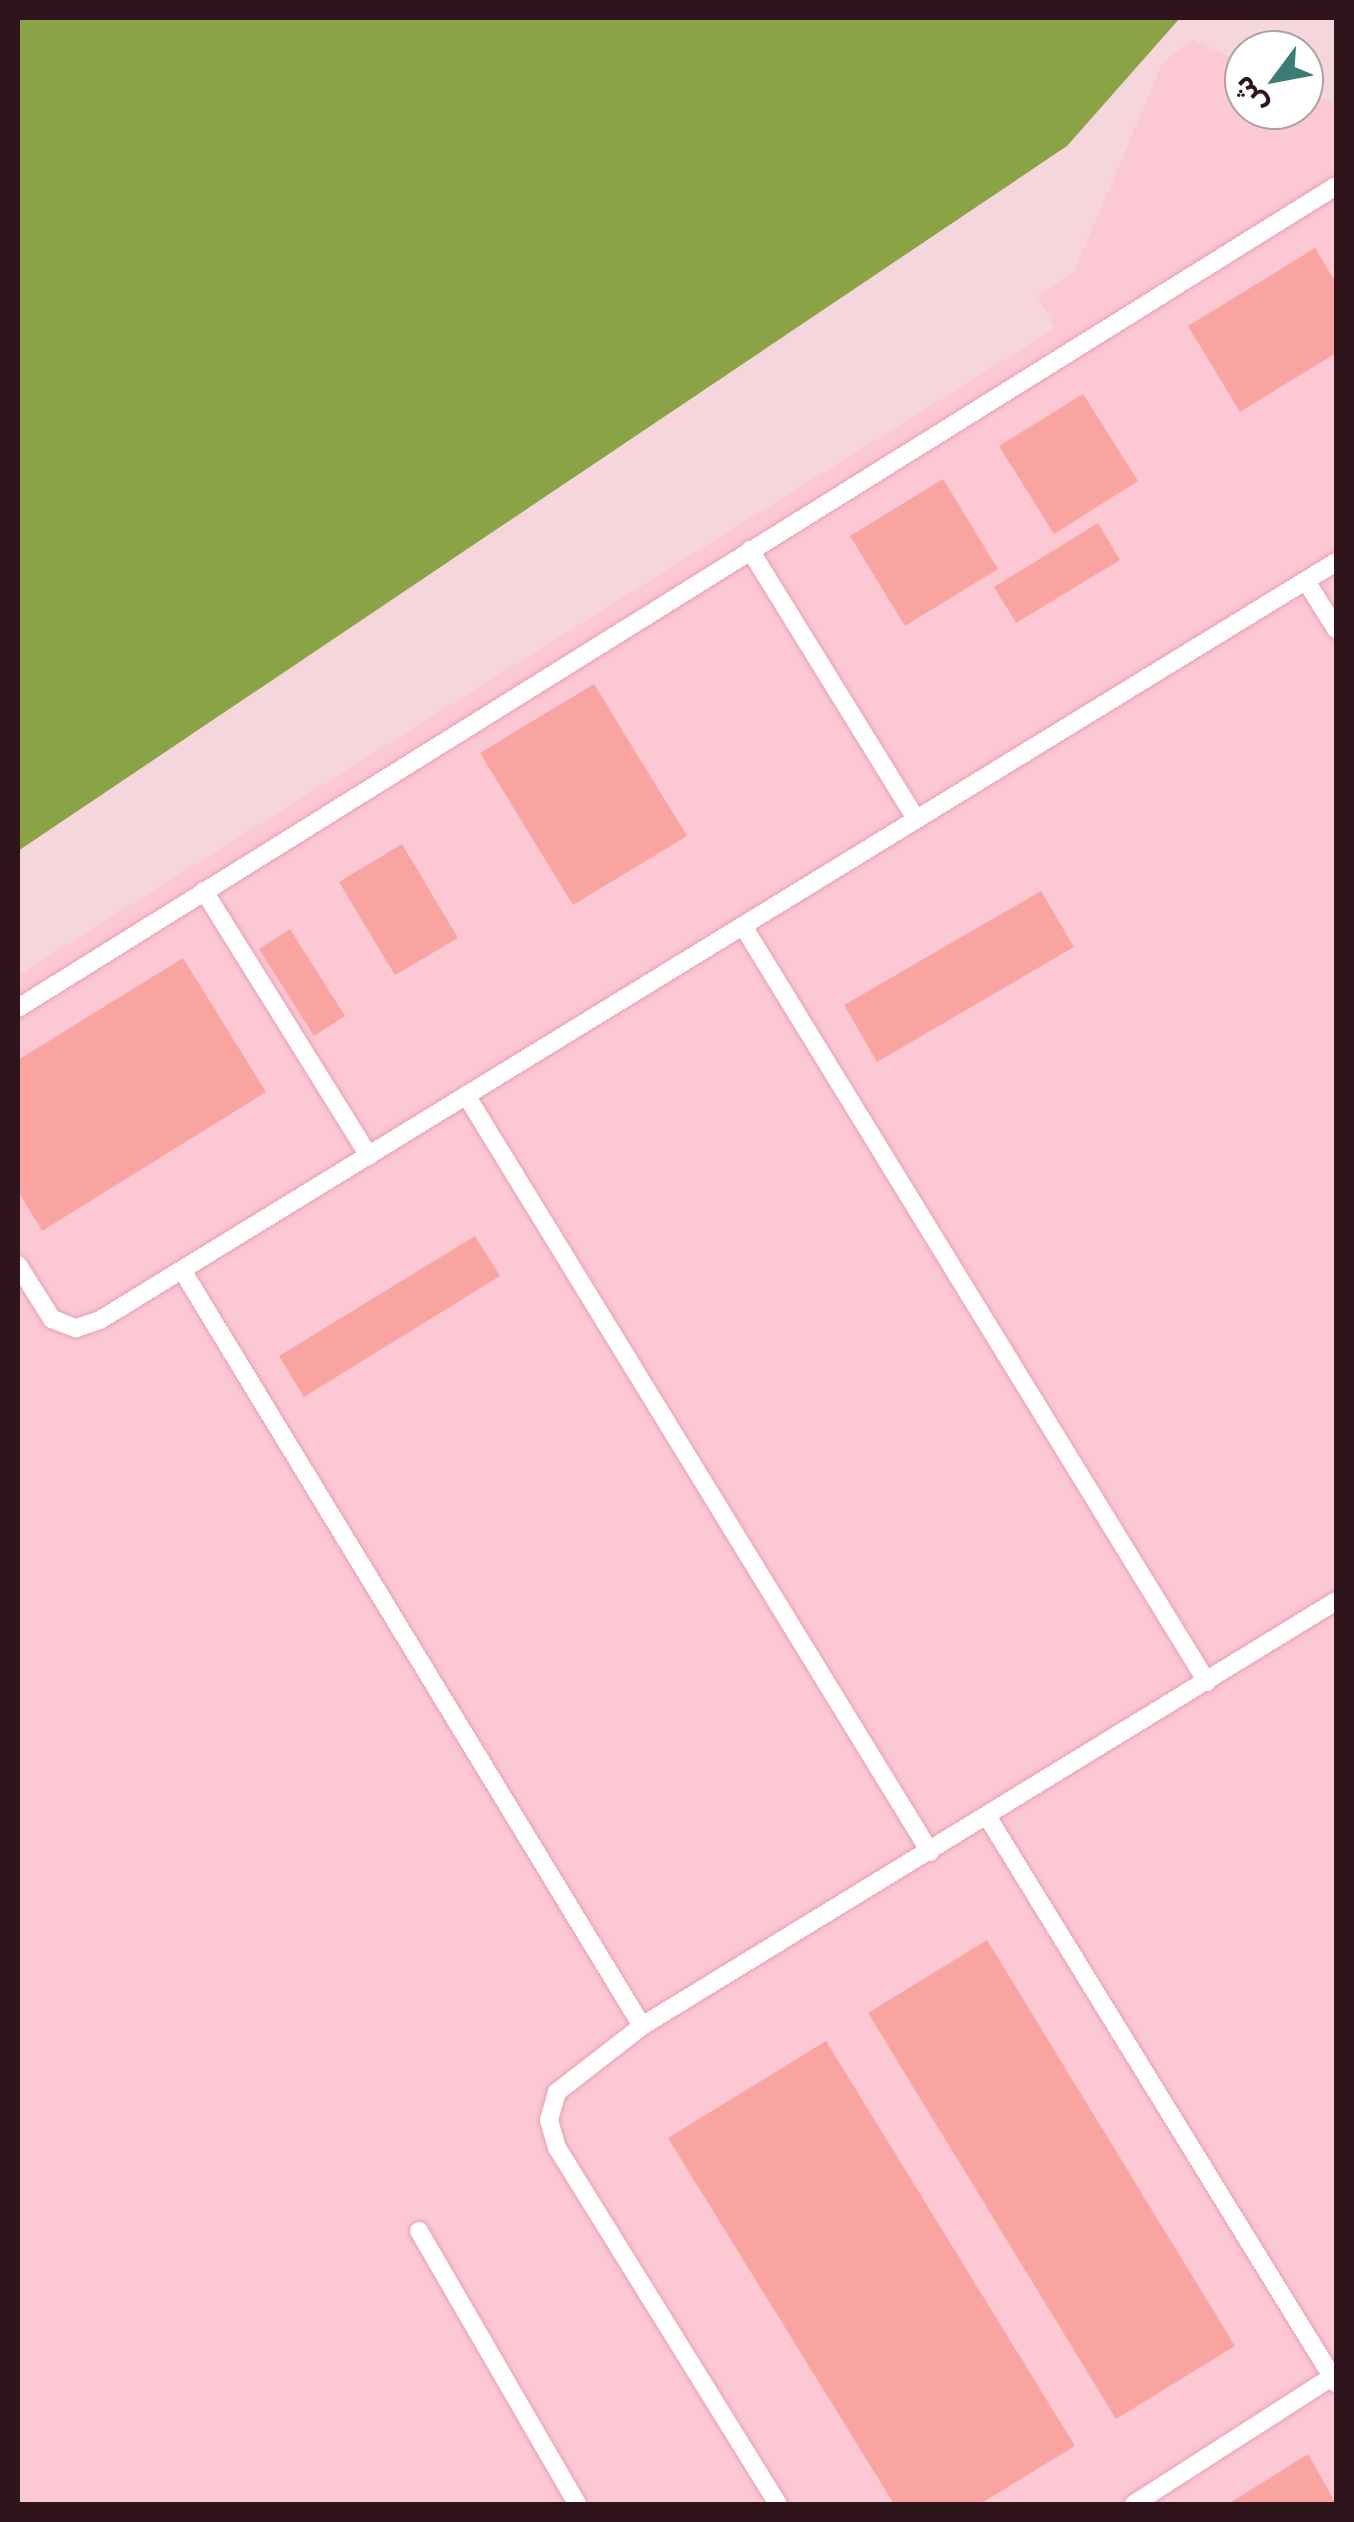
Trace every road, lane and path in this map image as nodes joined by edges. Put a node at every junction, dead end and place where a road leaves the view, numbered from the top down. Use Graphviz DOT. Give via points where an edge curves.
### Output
graph roads {
  1 [pos="1336,186"];
  2 [pos="750,550"];
  3 [pos="1336,562"];
  4 [pos="1306,580"];
  5 [pos="1336,629"];
  6 [pos="916,819"];
  7 [pos="204,891"];
  8 [pos="743,926"];
  9 [pos="18,1008"];
  10 [pos="466,1096"];
  11 [pos="369,1156"];
  12 [pos="18,1265"];
  13 [pos="182,1270"];
  14 [pos="1336,1600"];
  15 [pos="1207,1682"];
  16 [pos="988,1816"];
  17 [pos="930,1852"];
  18 [pos="642,2026"];
  19 [pos="419,2231"];
  20 [pos="1334,2380"];
  21 [pos="576,2504"];
  22 [pos="778,2504"];
  23 [pos="1134,2504"];
  1 -- 2 [label="lane"];
  2 -- 6 [label="lane"];
  2 -- 7 [label="lane"];
  3 -- 4 [label="lane"];
  4 -- 5 [label="lane"];
  4 -- 6 [label="lane"];
  6 -- 8 [label="lane"];
  7 -- 9 [label="lane"];
  7 -- 11 [label="lane"];
  8 -- 10 [label="lane"];
  8 -- 15 [label="lane"];
  10 -- 11 [label="lane"];
  10 -- 17 [label="lane"];
  11 -- 13 [label="lane"];
  12 -- 13 [label="lane" via="52,1320 76,1328"];
  13 -- 18 [label="lane"];
  14 -- 15 [label="lane"];
  15 -- 16 [label="lane"];
  16 -- 17 [label="lane"];
  16 -- 20 [label="lane"];
  17 -- 18 [label="lane"];
  18 -- 22 [label="lane" via="557,2092 551,2135"];
  19 -- 21 [label="lane"];
  20 -- 23 [label="lane"];
}
